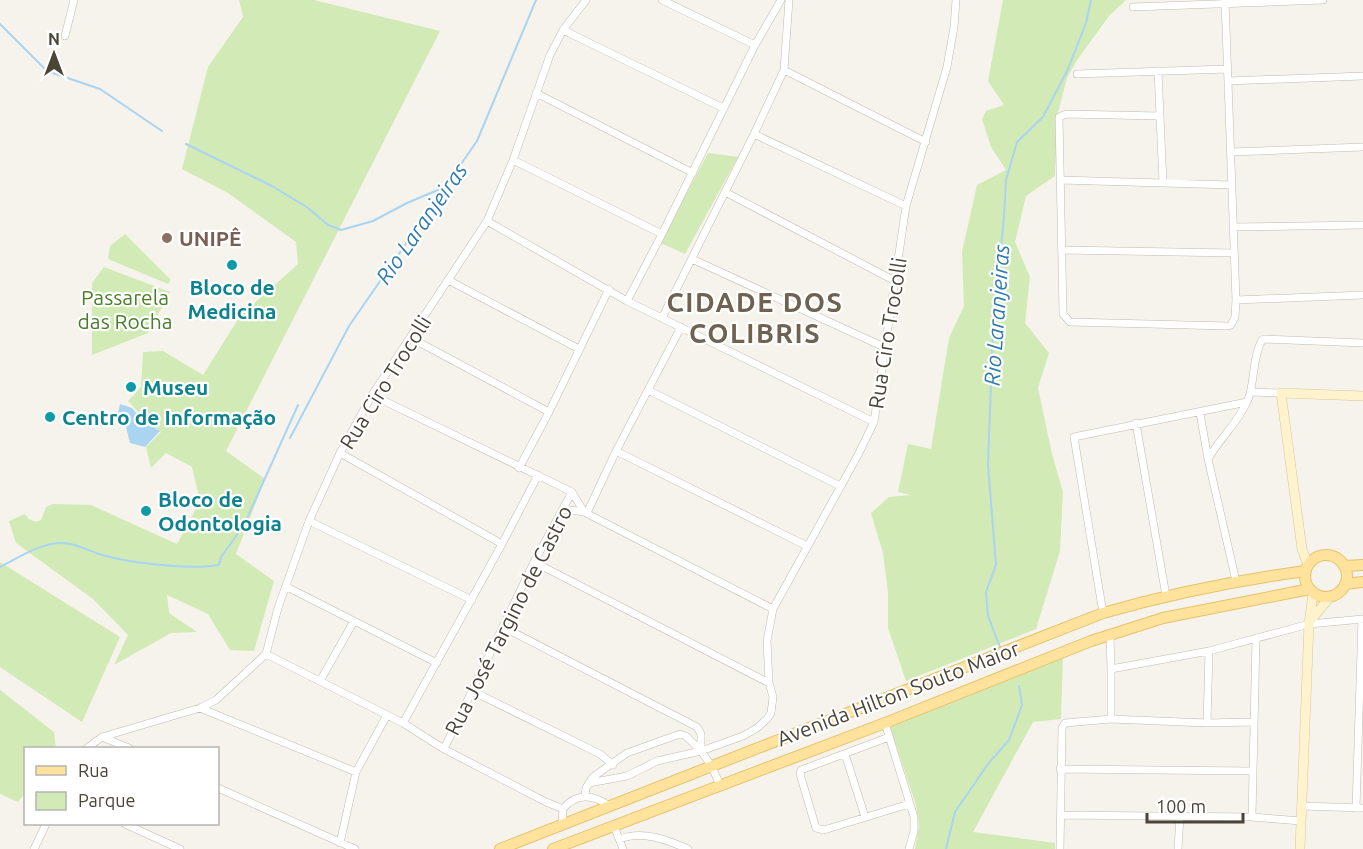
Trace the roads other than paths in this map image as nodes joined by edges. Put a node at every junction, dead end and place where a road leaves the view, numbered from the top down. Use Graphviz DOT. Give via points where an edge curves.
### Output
graph roads {
  1 [pos="74,0"];
  2 [pos="586,0"];
  3 [pos="662,0"];
  4 [pos="781,0"];
  5 [pos="789,0"];
  6 [pos="956,0"];
  7 [pos="1323,0"];
  8 [pos="1226,2"];
  9 [pos="1157,3"];
  10 [pos="1133,6"];
  11 [pos="563,30"];
  12 [pos="65,36"];
  13 [pos="755,45"];
  14 [pos="1228,69"];
  15 [pos="784,70"];
  16 [pos="1158,71"];
  17 [pos="1077,74"];
  18 [pos="1363,76"];
  19 [pos="1228,81"];
  20 [pos="536,93"];
  21 [pos="723,108"];
  22 [pos="1160,116"];
  23 [pos="754,134"];
  24 [pos="926,142"];
  25 [pos="1363,147"];
  26 [pos="1231,152"];
  27 [pos="513,160"];
  28 [pos="693,173"];
  29 [pos="1060,180"];
  30 [pos="1163,183"];
  31 [pos="1232,185"];
  32 [pos="725,192"];
  33 [pos="906,206"];
  34 [pos="487,220"];
  35 [pos="1363,225"];
  36 [pos="1233,227"];
  37 [pos="662,234"];
  38 [pos="1062,250"];
  39 [pos="1234,253"];
  40 [pos="693,259"];
  41 [pos="448,280"];
  42 [pos="895,280"];
  43 [pos="609,289"];
  44 [pos="1363,295"];
  45 [pos="1236,300"];
  46 [pos="627,301"];
  47 [pos="662,318"];
  48 [pos="681,327"];
  49 [pos="411,338"];
  50 [pos="1363,343"];
  51 [pos="884,347"];
  52 [pos="579,349"];
  53 [pos="648,390"];
  54 [pos="1251,392"];
  55 [pos="1281,393"];
  56 [pos="372,395"];
  57 [pos="1363,396"];
  58 [pos="1247,402"];
  59 [pos="549,412"];
  60 [pos="1200,413"];
  61 [pos="874,422"];
  62 [pos="1136,423"];
  63 [pos="616,451"];
  64 [pos="340,453"];
  65 [pos="1208,459"];
  66 [pos="519,468"];
  67 [pos="538,475"];
  68 [pos="840,486"];
  69 [pos="572,492"];
  70 [pos="563,509"];
  71 [pos="585,513"];
  72 [pos="309,521"];
  73 [pos="502,544"];
  74 [pos="807,546"];
  75 [pos="534,562"];
  76 [pos="1363,565"];
  77 [pos="1344,566"];
  78 [pos="1307,568"];
  79 [pos="1236,581"];
  80 [pos="1363,582"];
  81 [pos="1345,584"];
  82 [pos="287,588"];
  83 [pos="1311,591"];
  84 [pos="1166,596"];
  85 [pos="1330,597"];
  86 [pos="472,600"];
  87 [pos="773,609"];
  88 [pos="1103,614"];
  89 [pos="1362,619"];
  90 [pos="354,621"];
  91 [pos="1309,624"];
  92 [pos="503,627"];
  93 [pos="1110,635"];
  94 [pos="1256,638"];
  95 [pos="1209,651"];
  96 [pos="266,654"];
  97 [pos="436,663"];
  98 [pos="1111,669"];
  99 [pos="320,681"];
  100 [pos="769,683"];
  101 [pos="472,691"];
  102 [pos="200,708"];
  103 [pos="387,715"];
  104 [pos="1111,719"];
  105 [pos="1253,722"];
  106 [pos="403,723"];
  107 [pos="885,723"];
  108 [pos="1207,723"];
  109 [pos="102,737"];
  110 [pos="889,737"];
  111 [pos="88,747"];
  112 [pos="127,747"];
  113 [pos="444,749"];
  114 [pos="701,751"];
  115 [pos="845,754"];
  116 [pos="613,765"];
  117 [pos="711,765"];
  118 [pos="1060,769"];
  119 [pos="1252,771"];
  120 [pos="356,772"];
  121 [pos="589,783"];
  122 [pos="720,785"];
  123 [pos="219,788"];
  124 [pos="585,796"];
  125 [pos="909,804"];
  126 [pos="609,806"];
  127 [pos="1301,806"];
  128 [pos="1359,808"];
  129 [pos="563,809"];
  130 [pos="1060,815"];
  131 [pos="1180,816"];
  132 [pos="865,817"];
  133 [pos="1252,817"];
  134 [pos="1301,821"];
  135 [pos="46,825"];
  136 [pos="127,825"];
  137 [pos="562,825"];
  138 [pos="614,826"];
  139 [pos="620,838"];
  140 [pos="523,840"];
  141 [pos="340,843"];
  142 [pos="34,849"];
  143 [pos="180,849"];
  144 [pos="355,849"];
  145 [pos="500,849"];
  146 [pos="511,849"];
  147 [pos="553,849"];
  148 [pos="623,849"];
  149 [pos="688,849"];
  150 [pos="909,849"];
  151 [pos="1060,849"];
  152 [pos="1178,849"];
  153 [pos="1300,849"];
  1 -- 12 [label="street"];
  2 -- 11 [label="street, Rua Ciro Trocolli"];
  3 -- 13 [label="street"];
  4 -- 13 [label="street"];
  5 -- 15 [label="street"];
  6 -- 24 [label="street, Rua Ciro Trocolli" via="947,67"];
  7 -- 8 [label="street"];
  8 -- 9 [label="street"];
  8 -- 14 [label="street"];
  9 -- 10 [label="street"];
  11 -- 20 [label="street, Rua Ciro Trocolli"];
  11 -- 21 [label="street"];
  13 -- 21 [label="street"];
  14 -- 16 [label="street"];
  14 -- 19 [label="street"];
  15 -- 23 [label="street"];
  15 -- 24 [label="street"];
  16 -- 17 [label="street"];
  16 -- 22 [label="street"];
  18 -- 19 [label="street"];
  19 -- 26 [label="street"];
  20 -- 27 [label="street, Rua Ciro Trocolli"];
  20 -- 28 [label="street"];
  21 -- 28 [label="street"];
  22 -- 29 [label="street" via="1059,117"];
  22 -- 30 [label="street"];
  23 -- 32 [label="street"];
  23 -- 33 [label="street"];
  24 -- 33 [label="street, Rua Ciro Trocolli"];
  25 -- 26 [label="street"];
  26 -- 31 [label="street"];
  27 -- 34 [label="street, Rua Ciro Trocolli"];
  27 -- 37 [label="street"];
  28 -- 37 [label="street"];
  29 -- 30 [label="street"];
  29 -- 38 [label="street"];
  30 -- 31 [label="street"];
  31 -- 36 [label="street"];
  32 -- 40 [label="street"];
  32 -- 42 [label="street"];
  33 -- 42 [label="street, Rua Ciro Trocolli"];
  34 -- 41 [label="street, Rua Ciro Trocolli"];
  34 -- 43 [label="street"];
  35 -- 36 [label="street"];
  36 -- 39 [label="street"];
  37 -- 46 [label="street"];
  38 -- 39 [label="street"];
  38 -- 45 [label="street" via="1064,314 1070,322 1231,325"];
  39 -- 45 [label="street"];
  40 -- 47 [label="street"];
  40 -- 51 [label="street"];
  41 -- 49 [label="street, Rua Ciro Trocolli"];
  41 -- 52 [label="street"];
  42 -- 51 [label="street, Rua Ciro Trocolli"];
  43 -- 46 [label="street"];
  43 -- 52 [label="street"];
  44 -- 45 [label="street"];
  46 -- 47 [label="street"];
  47 -- 48 [label="street"];
  48 -- 53 [label="street, Rua José Targino de Castro"];
  48 -- 61 [label="street"];
  49 -- 56 [label="street, Rua Ciro Trocolli"];
  49 -- 59 [label="street"];
  50 -- 54 [label="street" via="1264,339 1259,345"];
  51 -- 61 [label="street, Rua Ciro Trocolli"];
  52 -- 59 [label="street"];
  53 -- 63 [label="street, Rua José Targino de Castro"];
  53 -- 68 [label="street"];
  54 -- 55 [label="street"];
  54 -- 58 [label="street"];
  55 -- 57 [label="main road"];
  55 -- 78 [label="main road"];
  56 -- 64 [label="street, Rua Ciro Trocolli"];
  56 -- 66 [label="street"];
  58 -- 60 [label="street"];
  58 -- 65 [label="street"];
  59 -- 66 [label="street"];
  60 -- 62 [label="street"];
  60 -- 65 [label="street"];
  61 -- 68 [label="street, Rua Ciro Trocolli"];
  62 -- 84 [label="street"];
  62 -- 88 [label="street" via="1074,437"];
  63 -- 71 [label="street, Rua José Targino de Castro"];
  63 -- 74 [label="street"];
  64 -- 72 [label="street, Rua Ciro Trocolli"];
  64 -- 73 [label="street"];
  65 -- 79 [label="street"];
  66 -- 67 [label="street"];
  67 -- 69 [label="street"];
  67 -- 73 [label="street"];
  68 -- 74 [label="street, Rua Ciro Trocolli"];
  69 -- 70 [label="street, Rua José Targino de Castro"];
  69 -- 71 [label="street"];
  70 -- 71 [label="street"];
  70 -- 75 [label="street, Rua José Targino de Castro"];
  71 -- 87 [label="street"];
  72 -- 82 [label="street, Rua Ciro Trocolli"];
  72 -- 86 [label="street"];
  73 -- 86 [label="street"];
  74 -- 87 [label="street, Rua Ciro Trocolli"];
  75 -- 92 [label="street, Rua José Targino de Castro"];
  75 -- 100 [label="street"];
  76 -- 77 [label="main road"];
  77 -- 78 [label="main road" via="1335,558 1323,556"];
  77 -- 81 [label="main road"];
  78 -- 79 [label="main road, Avenida Hilton Souto Maior"];
  78 -- 83 [label="main road" via="1305,580"];
  79 -- 84 [label="main road, Avenida Hilton Souto Maior"];
  80 -- 81 [label="main road"];
  81 -- 85 [label="main road"];
  82 -- 90 [label="street"];
  82 -- 96 [label="street, Rua Ciro Trocolli"];
  83 -- 85 [label="main road"];
  83 -- 91 [label="main road"];
  83 -- 93 [label="main road, Avenida Hilton Souto Maior" via="1163,618"];
  84 -- 88 [label="main road, Avenida Hilton Souto Maior"];
  85 -- 91 [label="main road"];
  86 -- 97 [label="street"];
  87 -- 100 [label="street, Rua Ciro Trocolli" via="767,641"];
  88 -- 117 [label="main road, Avenida Hilton Souto Maior"];
  89 -- 91 [label="street"];
  89 -- 128 [label="street"];
  90 -- 97 [label="street"];
  90 -- 99 [label="street"];
  91 -- 94 [label="street"];
  91 -- 127 [label="main road"];
  92 -- 101 [label="street, Rua José Targino de Castro"];
  92 -- 114 [label="street" via="697,727"];
  93 -- 98 [label="street"];
  93 -- 107 [label="main road, Avenida Hilton Souto Maior"];
  94 -- 95 [label="street"];
  94 -- 105 [label="street"];
  95 -- 98 [label="street"];
  95 -- 108 [label="street"];
  96 -- 99 [label="street"];
  96 -- 102 [label="street" via="216,700"];
  97 -- 106 [label="street"];
  98 -- 104 [label="street"];
  99 -- 103 [label="street"];
  100 -- 114 [label="street, Rua Ciro Trocolli" via="773,704 767,719 742,736"];
  101 -- 113 [label="street, Rua José Targino de Castro"];
  101 -- 116 [label="street" via="600,754"];
  102 -- 109 [label="street"];
  102 -- 120 [label="street"];
  103 -- 106 [label="street"];
  103 -- 120 [label="street"];
  104 -- 108 [label="street"];
  104 -- 118 [label="street" via="1063,724"];
  105 -- 108 [label="street"];
  105 -- 119 [label="street"];
  106 -- 113 [label="street"];
  107 -- 110 [label="street"];
  107 -- 122 [label="main road, Avenida Hilton Souto Maior"];
  109 -- 111 [label="street"];
  109 -- 112 [label="street"];
  110 -- 115 [label="street, Avenida Hilton Souto Maior"];
  110 -- 125 [label="street"];
  113 -- 129 [label="street"];
  114 -- 116 [label="street" via="680,734 632,750"];
  114 -- 117 [label="street"];
  114 -- 121 [label="street, Rua Ciro Trocolli" via="657,761 627,776"];
  115 -- 132 [label="street"];
  115 -- 132 [label="street, Avenida Hilton Souto Maior" via="800,772 816,828 824,830"];
  116 -- 121 [label="street"];
  117 -- 122 [label="street"];
  117 -- 126 [label="main road, Avenida Hilton Souto Maior"];
  118 -- 119 [label="street"];
  118 -- 130 [label="street"];
  119 -- 133 [label="street"];
  120 -- 141 [label="street"];
  121 -- 124 [label="street"];
  122 -- 138 [label="main road, Avenida Hilton Souto Maior"];
  123 -- 141 [label="street"];
  124 -- 126 [label="street"];
  124 -- 129 [label="street" via="568,802"];
  125 -- 132 [label="street, Avenida Hilton Souto Maior"];
  125 -- 150 [label="street" via="914,817"];
  126 -- 137 [label="main road, Avenida Hilton Souto Maior"];
  127 -- 128 [label="street"];
  127 -- 134 [label="main road"];
  129 -- 137 [label="street"];
  130 -- 131 [label="street"];
  130 -- 151 [label="street"];
  131 -- 133 [label="street"];
  131 -- 152 [label="street"];
  133 -- 134 [label="street"];
  134 -- 153 [label="main road"];
  135 -- 142 [label="street"];
  136 -- 143 [label="street"];
  137 -- 140 [label="main road, Avenida Hilton Souto Maior"];
  138 -- 139 [label="street"];
  138 -- 147 [label="main road, Avenida Hilton Souto Maior"];
  139 -- 148 [label="street"];
  139 -- 149 [label="street" via="646,836"];
  140 -- 145 [label="main road, Avenida Hilton Souto Maior"];
  140 -- 146 [label="main road"];
  141 -- 144 [label="street"];
}
